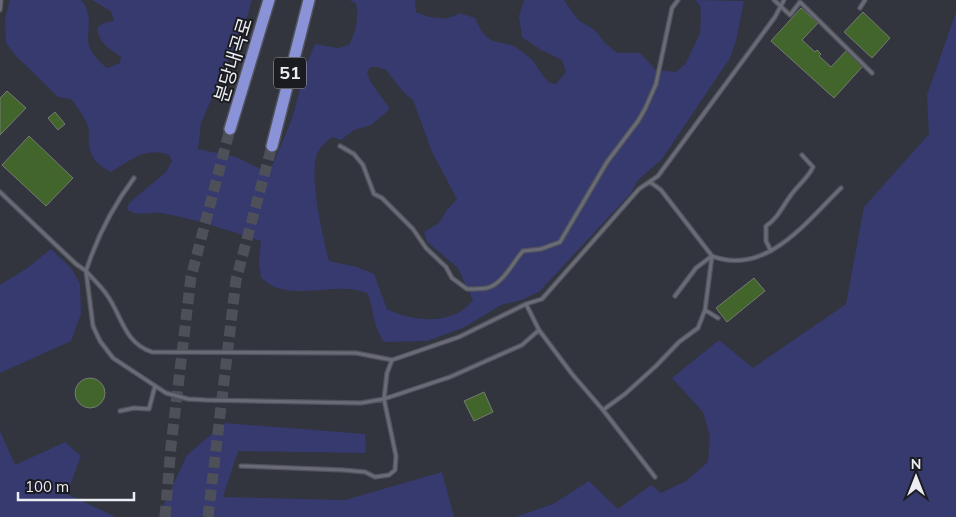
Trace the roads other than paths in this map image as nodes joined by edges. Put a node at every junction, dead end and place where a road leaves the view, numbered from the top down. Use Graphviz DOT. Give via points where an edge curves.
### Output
graph roads {
  1 [pos="1,0"];
  2 [pos="269,0"];
  3 [pos="309,0"];
  4 [pos="678,0"];
  5 [pos="774,0"];
  6 [pos="784,0"];
  7 [pos="865,0"];
  8 [pos="800,1"];
  9 [pos="780,7"];
  10 [pos="860,8"];
  11 [pos="0,10"];
  12 [pos="872,73"];
  13 [pos="230,130"];
  14 [pos="272,146"];
  15 [pos="340,146"];
  16 [pos="802,156"];
  17 [pos="134,178"];
  18 [pos="650,182"];
  19 [pos="841,188"];
  20 [pos="0,192"];
  21 [pos="771,251"];
  22 [pos="712,256"];
  23 [pos="86,271"];
  24 [pos="675,296"];
  25 [pos="526,304"];
  26 [pos="705,310"];
  27 [pos="718,318"];
  28 [pos="539,330"];
  29 [pos="392,360"];
  30 [pos="155,386"];
  31 [pos="384,399"];
  32 [pos="602,410"];
  33 [pos="120,411"];
  34 [pos="241,466"];
  35 [pos="655,477"];
  1 -- 11 [label="lane"];
  2 -- 13 [label="highway, 분당내곡로 / 51"];
  3 -- 14 [label="highway, 51"];
  4 -- 15 [label="lane" via="672,8 656,84 645,109 607,162 560,242 523,251 488,288 467,289 452,278 413,229 374,194 364,165"];
  5 -- 9 [label="lane"];
  6 -- 9 [label="lane"];
  7 -- 10 [label="lane"];
  8 -- 9 [label="lane" via="790,15"];
  8 -- 12 [label="lane"];
  9 -- 18 [label="lane" via="735,73 658,176"];
  16 -- 21 [label="lane" via="814,167 791,194 775,220 766,226 766,241"];
  17 -- 23 [label="lane" via="118,199 93,249"];
  18 -- 22 [label="lane" via="662,190"];
  18 -- 25 [label="lane" via="639,189 542,298"];
  19 -- 21 [label="lane" via="788,240"];
  20 -- 23 [label="lane"];
  21 -- 22 [label="lane" via="751,259 724,260"];
  22 -- 24 [label="lane" via="696,268"];
  22 -- 26 [label="lane"];
  23 -- 29 [label="lane" via="107,294 133,342 152,352 356,353"];
  23 -- 30 [label="lane" via="90,315 100,341 113,358"];
  25 -- 28 [label="lane"];
  25 -- 29 [label="lane" via="459,337"];
  26 -- 27 [label="lane"];
  26 -- 32 [label="lane" via="698,328 625,394"];
  28 -- 31 [label="lane" via="522,346 450,377"];
  28 -- 32 [label="lane"];
  29 -- 31 [label="lane"];
  30 -- 31 [label="lane" via="166,393 205,400 361,403"];
  30 -- 33 [label="lane" via="149,409"];
  31 -- 34 [label="lane" via="396,456 395,470 389,475 375,477 365,472 344,470"];
  32 -- 35 [label="lane"];
}
